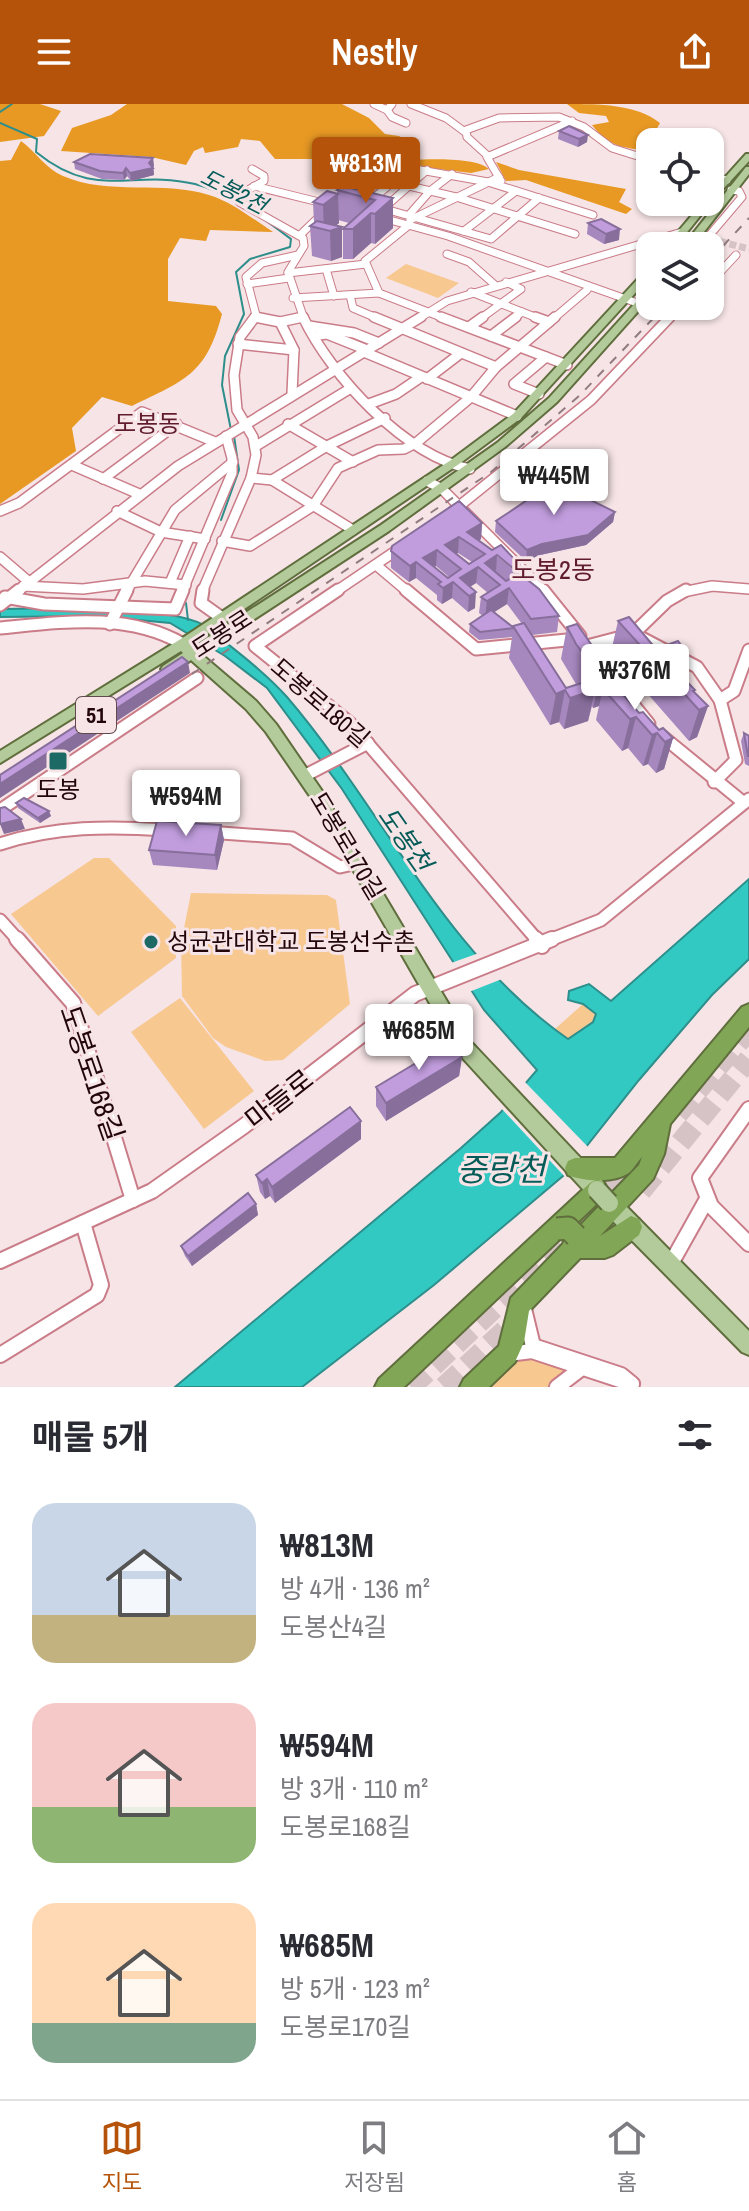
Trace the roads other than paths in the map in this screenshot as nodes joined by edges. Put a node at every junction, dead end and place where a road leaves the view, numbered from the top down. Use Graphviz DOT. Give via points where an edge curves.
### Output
graph roads {
  1 [pos="374,104"];
  2 [pos="411,104"];
  3 [pos="389,107"];
  4 [pos="572,121"];
  5 [pos="406,123"];
  6 [pos="465,132"];
  7 [pos="636,156"];
  8 [pos="749,156"];
  9 [pos="489,157"];
  10 [pos="252,169"];
  11 [pos="749,169"];
  12 [pos="427,170"];
  13 [pos="452,174"];
  14 [pos="499,181"];
  15 [pos="392,182"];
  16 [pos="488,182"];
  17 [pos="724,182"];
  18 [pos="729,185"];
  19 [pos="254,186"];
  20 [pos="411,186"];
  21 [pos="724,189"];
  22 [pos="430,191"];
  23 [pos="516,191"];
  24 [pos="539,198"];
  25 [pos="461,199"];
  26 [pos="557,204"];
  27 [pos="384,208"];
  28 [pos="493,209"];
  29 [pos="579,211"];
  30 [pos="369,215"];
  31 [pos="593,215"];
  32 [pos="412,216"];
  33 [pos="516,216"];
  34 [pos="696,216"];
  35 [pos="427,220"];
  36 [pos="534,221"];
  37 [pos="409,225"];
  38 [pos="559,229"];
  39 [pos="464,231"];
  40 [pos="682,232"];
  41 [pos="697,232"];
  42 [pos="712,232"];
  43 [pos="575,234"];
  44 [pos="300,235"];
  45 [pos="636,245"];
  46 [pos="490,250"];
  47 [pos="447,254"];
  48 [pos="298,255"];
  49 [pos="736,255"];
  50 [pos="469,262"];
  51 [pos="366,264"];
  52 [pos="724,268"];
  53 [pos="326,269"];
  54 [pos="546,270"];
  55 [pos="288,276"];
  56 [pos="506,282"];
  57 [pos="247,284"];
  58 [pos="495,285"];
  59 [pos="636,287"];
  60 [pos="587,290"];
  61 [pos="470,292"];
  62 [pos="379,293"];
  63 [pos="350,295"];
  64 [pos="334,296"];
  65 [pos="293,298"];
  66 [pos="626,299"];
  67 [pos="636,303"];
  68 [pos="502,305"];
  69 [pos="636,308"];
  70 [pos="429,312"];
  71 [pos="522,312"];
  72 [pos="255,317"];
  73 [pos="303,317"];
  74 [pos="667,320"];
  75 [pos="280,322"];
  76 [pos="549,322"];
  77 [pos="309,326"];
  78 [pos="469,327"];
  79 [pos="401,329"];
  80 [pos="314,336"];
  81 [pos="491,336"];
  82 [pos="379,343"];
  83 [pos="238,344"];
  84 [pos="521,347"];
  85 [pos="294,350"];
  86 [pos="365,351"];
  87 [pos="461,353"];
  88 [pos="546,357"];
  89 [pos="567,365"];
  90 [pos="496,367"];
  91 [pos="334,370"];
  92 [pos="424,378"];
  93 [pos="351,388"];
  94 [pos="292,393"];
  95 [pos="539,394"];
  96 [pos="471,397"];
  97 [pos="369,404"];
  98 [pos="517,416"];
  99 [pos="385,418"];
  100 [pos="245,423"];
  101 [pos="177,424"];
  102 [pos="288,424"];
  103 [pos="226,436"];
  104 [pos="215,442"];
  105 [pos="416,443"];
  106 [pos="256,446"];
  107 [pos="327,446"];
  108 [pos="233,462"];
  109 [pos="353,462"];
  110 [pos="72,465"];
  111 [pos="444,466"];
  112 [pos="470,469"];
  113 [pos="251,478"];
  114 [pos="103,479"];
  115 [pos="272,480"];
  116 [pos="427,481"];
  117 [pos="442,489"];
  118 [pos="139,494"];
  119 [pos="313,506"];
  120 [pos="459,507"];
  121 [pos="0,511"];
  122 [pos="117,511"];
  123 [pos="447,515"];
  124 [pos="353,530"];
  125 [pos="161,532"];
  126 [pos="190,536"];
  127 [pos="205,539"];
  128 [pos="222,541"];
  129 [pos="410,541"];
  130 [pos="0,557"];
  131 [pos="376,565"];
  132 [pos="131,581"];
  133 [pos="170,583"];
  134 [pos="26,584"];
  135 [pos="186,585"];
  136 [pos="749,589"];
  137 [pos="3,600"];
  138 [pos="119,606"];
  139 [pos="111,622"];
  140 [pos="224,623"];
  141 [pos="0,628"];
  142 [pos="633,634"];
  143 [pos="584,642"];
  144 [pos="191,647"];
  145 [pos="749,650"];
  146 [pos="197,678"];
  147 [pos="720,700"];
  148 [pos="365,744"];
  149 [pos="0,758"];
  150 [pos="10,769"];
  151 [pos="310,773"];
  152 [pos="714,782"];
  153 [pos="746,801"];
  154 [pos="0,810"];
  155 [pos="174,830"];
  156 [pos="189,831"];
  157 [pos="0,844"];
  158 [pos="358,863"];
  159 [pos="0,920"];
  160 [pos="542,946"];
  161 [pos="429,988"];
  162 [pos="749,1013"];
  163 [pos="749,1109"];
  164 [pos="659,1124"];
  165 [pos="575,1168"];
  166 [pos="133,1200"];
  167 [pos="606,1200"];
  168 [pos="706,1201"];
  169 [pos="83,1223"];
  170 [pos="631,1227"];
  171 [pos="569,1237"];
  172 [pos="749,1244"];
  173 [pos="0,1261"];
  174 [pos="669,1267"];
  175 [pos="523,1302"];
  176 [pos="749,1345"];
  177 [pos="507,1354"];
  178 [pos="0,1355"];
  179 [pos="583,1367"];
  180 [pos="636,1386"];
  181 [pos="387,1387"];
  182 [pos="472,1387"];
  183 [pos="557,1387"];
  1 -- 3 [label="street"];
  2 -- 6 [label="street"];
  3 -- 5 [label="street" via="392,117"];
  4 -- 6 [label="street" via="551,116 499,118"];
  4 -- 7 [label="street" via="612,148"];
  4 -- 9 [label="street"];
  6 -- 9 [label="street"];
  8 -- 18 [label="main road"];
  9 -- 14 [label="street"];
  10 -- 19 [label="street" via="264,176"];
  11 -- 18 [label="main road"];
  12 -- 13 [label="street"];
  12 -- 15 [label="street" via="405,169"];
  12 -- 20 [label="street"];
  13 -- 16 [label="street"];
  13 -- 22 [label="street"];
  14 -- 16 [label="street"];
  14 -- 23 [label="street"];
  14 -- 25 [label="street"];
  15 -- 20 [label="street"];
  15 -- 27 [label="street" via="367,204"];
  16 -- 25 [label="street"];
  17 -- 18 [label="street"];
  18 -- 21 [label="main road"];
  18 -- 41 [label="main road"];
  18 -- 42 [label="street" via="742,197"];
  19 -- 44 [label="street" via="239,195 240,203"];
  19 -- 44 [label="street" via="332,205"];
  20 -- 22 [label="street"];
  20 -- 27 [label="street"];
  22 -- 25 [label="street"];
  22 -- 32 [label="street"];
  23 -- 24 [label="street"];
  23 -- 28 [label="street"];
  24 -- 26 [label="street"];
  24 -- 33 [label="street"];
  25 -- 28 [label="street"];
  25 -- 32 [label="street"];
  25 -- 35 [label="street"];
  26 -- 29 [label="street"];
  26 -- 36 [label="street"];
  27 -- 32 [label="street"];
  28 -- 33 [label="street"];
  28 -- 39 [label="street"];
  29 -- 31 [label="street"];
  29 -- 38 [label="street"];
  30 -- 37 [label="street"];
  32 -- 35 [label="street"];
  32 -- 37 [label="street"];
  33 -- 36 [label="street"];
  33 -- 39 [label="street" via="491,239"];
  34 -- 40 [label="main road"];
  35 -- 37 [label="street"];
  35 -- 39 [label="street"];
  36 -- 38 [label="street"];
  37 -- 46 [label="street"];
  37 -- 51 [label="street"];
  38 -- 43 [label="street"];
  44 -- 48 [label="street" via="305,245"];
  45 -- 54 [label="street"];
  46 -- 50 [label="street"];
  46 -- 54 [label="street"];
  47 -- 50 [label="street"];
  48 -- 55 [label="street"];
  48 -- 57 [label="street" via="256,266 247,275"];
  49 -- 52 [label="street"];
  50 -- 58 [label="street"];
  51 -- 53 [label="street"];
  51 -- 62 [label="street"];
  53 -- 55 [label="street"];
  53 -- 64 [label="street"];
  54 -- 56 [label="street"];
  54 -- 66 [label="street"];
  55 -- 57 [label="street"];
  55 -- 65 [label="street"];
  56 -- 58 [label="street"];
  56 -- 68 [label="street" via="521,289"];
  57 -- 72 [label="street"];
  58 -- 61 [label="street"];
  59 -- 66 [label="main road, 도봉로 / 51"];
  60 -- 76 [label="street"];
  61 -- 68 [label="street"];
  61 -- 70 [label="street"];
  62 -- 63 [label="street"];
  62 -- 70 [label="street"];
  63 -- 64 [label="street"];
  63 -- 79 [label="street" via="353,308"];
  64 -- 65 [label="street"];
  65 -- 73 [label="street"];
  66 -- 67 [label="street"];
  66 -- 89 [label="main road, 도봉로 / 51"];
  68 -- 71 [label="street"];
  68 -- 78 [label="street"];
  69 -- 112 [label="main road, 도봉로 / 51" via="553,400"];
  70 -- 78 [label="street"];
  70 -- 79 [label="street"];
  71 -- 76 [label="street"];
  71 -- 81 [label="street"];
  72 -- 75 [label="street"];
  72 -- 83 [label="street"];
  73 -- 75 [label="street"];
  73 -- 77 [label="street"];
  74 -- 120 [label="street" via="591,400"];
  75 -- 85 [label="street"];
  76 -- 84 [label="street"];
  77 -- 80 [label="street"];
  77 -- 82 [label="street"];
  78 -- 81 [label="street"];
  79 -- 82 [label="street"];
  79 -- 87 [label="street"];
  80 -- 86 [label="street" via="327,334"];
  80 -- 91 [label="street"];
  81 -- 84 [label="street"];
  82 -- 86 [label="street"];
  83 -- 85 [label="street"];
  83 -- 100 [label="street" via="235,399"];
  84 -- 88 [label="street"];
  84 -- 90 [label="street"];
  85 -- 94 [label="street"];
  86 -- 91 [label="street"];
  86 -- 92 [label="street"];
  87 -- 90 [label="street"];
  87 -- 92 [label="street"];
  88 -- 89 [label="street"];
  88 -- 95 [label="street" via="514,384"];
  89 -- 95 [label="main road, 도봉로 / 51"];
  90 -- 96 [label="street"];
  91 -- 93 [label="street"];
  91 -- 94 [label="street"];
  92 -- 96 [label="street"];
  92 -- 97 [label="street"];
  93 -- 97 [label="street"];
  93 -- 102 [label="street"];
  94 -- 100 [label="street"];
  95 -- 98 [label="main road, 도봉로 / 51"];
  96 -- 98 [label="street"];
  96 -- 105 [label="street"];
  97 -- 99 [label="street"];
  98 -- 111 [label="main road, 도봉로 / 51"];
  99 -- 105 [label="street"];
  99 -- 107 [label="street"];
  100 -- 103 [label="street"];
  100 -- 106 [label="street"];
  101 -- 104 [label="street"];
  101 -- 110 [label="street" via="142,412"];
  101 -- 114 [label="street"];
  102 -- 106 [label="street"];
  102 -- 107 [label="street"];
  103 -- 104 [label="street"];
  103 -- 108 [label="street"];
  104 -- 118 [label="street"];
  105 -- 109 [label="street" via="378,450"];
  105 -- 111 [label="street"];
  106 -- 113 [label="street"];
  107 -- 109 [label="street"];
  107 -- 115 [label="street"];
  108 -- 125 [label="street" via="180,504"];
  108 -- 127 [label="street"];
  109 -- 119 [label="street" via="335,471"];
  110 -- 114 [label="street"];
  110 -- 121 [label="street"];
  111 -- 112 [label="street"];
  111 -- 116 [label="main road, 도봉로 / 51"];
  111 -- 117 [label="street"];
  112 -- 117 [label="main road, 도봉로 / 51"];
  113 -- 115 [label="street"];
  113 -- 128 [label="street"];
  114 -- 118 [label="street"];
  115 -- 119 [label="street"];
  116 -- 117 [label="street"];
  116 -- 124 [label="main road, 도봉로 / 51"];
  117 -- 120 [label="street"];
  117 -- 140 [label="main road, 도봉로 / 51"];
  118 -- 122 [label="street"];
  119 -- 124 [label="street"];
  119 -- 128 [label="street" via="250,546"];
  120 -- 123 [label="street"];
  120 -- 143 [label="street" via="544,591"];
  122 -- 125 [label="street"];
  122 -- 134 [label="street"];
  124 -- 140 [label="main road, 도봉로 / 51"];
  125 -- 126 [label="street"];
  125 -- 132 [label="street"];
  126 -- 127 [label="street"];
  126 -- 133 [label="street"];
  127 -- 135 [label="street"];
  128 -- 140 [label="street" via="200,599"];
  129 -- 131 [label="street, 도봉로180길"];
  130 -- 134 [label="street"];
  131 -- 143 [label="street" via="476,649"];
  131 -- 148 [label="street, 도봉로180길" via="255,645 334,709"];
  132 -- 133 [label="street"];
  132 -- 134 [label="street" via="83,589"];
  132 -- 138 [label="street"];
  133 -- 135 [label="street"];
  134 -- 137 [label="street"];
  135 -- 138 [label="street" via="172,610"];
  136 -- 142 [label="street" via="686,590"];
  137 -- 138 [label="street"];
  138 -- 139 [label="street"];
  139 -- 141 [label="street"];
  139 -- 144 [label="street" via="159,630"];
  140 -- 144 [label="main road, 도봉로 / 51"];
  142 -- 143 [label="street"];
  142 -- 147 [label="street" via="692,664"];
  143 -- 152 [label="street" via="651,726"];
  144 -- 149 [label="main road, 도봉로 / 51"];
  144 -- 150 [label="main road, 도봉로 / 51"];
  144 -- 151 [label="main road, 도봉로170길"];
  145 -- 147 [label="street" via="734,691"];
  146 -- 154 [label="street"];
  147 -- 152 [label="street" via="736,760"];
  148 -- 151 [label="street"];
  148 -- 160 [label="street, 도봉로180길"];
  151 -- 158 [label="main road, 도봉로170길"];
  152 -- 153 [label="street"];
  153 -- 160 [label="street, 마들로" via="611,913"];
  155 -- 157 [label="street" via="82,826"];
  156 -- 158 [label="street" via="284,836 342,867"];
  158 -- 161 [label="main road, 도봉로170길"];
  159 -- 166 [label="street, 도봉로168길" via="73,1003"];
  160 -- 161 [label="street, 마들로"];
  161 -- 165 [label="main road, 도봉로170길" via="482,1070"];
  161 -- 166 [label="street, 마들로" via="407,998 199,1160"];
  162 -- 164 [label="highway"];
  163 -- 168 [label="street" via="700,1178"];
  164 -- 165 [label="highway" via="622,1165"];
  164 -- 167 [label="highway" via="646,1172"];
  165 -- 167 [label="main road, 도봉로170길"];
  166 -- 169 [label="street, 마들로"];
  167 -- 170 [label="main road, 도봉로170길"];
  167 -- 171 [label="highway"];
  168 -- 172 [label="street"];
  168 -- 174 [label="street"];
  169 -- 173 [label="street, 마들로"];
  169 -- 178 [label="street" via="101,1285 97,1295"];
  170 -- 171 [label="highway" via="605,1247"];
  170 -- 174 [label="main road, 도봉로170길"];
  171 -- 175 [label="highway"];
  171 -- 181 [label="highway"];
  174 -- 176 [label="main road, 도봉로170길"];
  175 -- 177 [label="highway"];
  175 -- 180 [label="street" via="533,1346 621,1375"];
  177 -- 179 [label="street" via="532,1351"];
  177 -- 182 [label="highway"];
  179 -- 180 [label="street"];
  179 -- 183 [label="street"];
}
